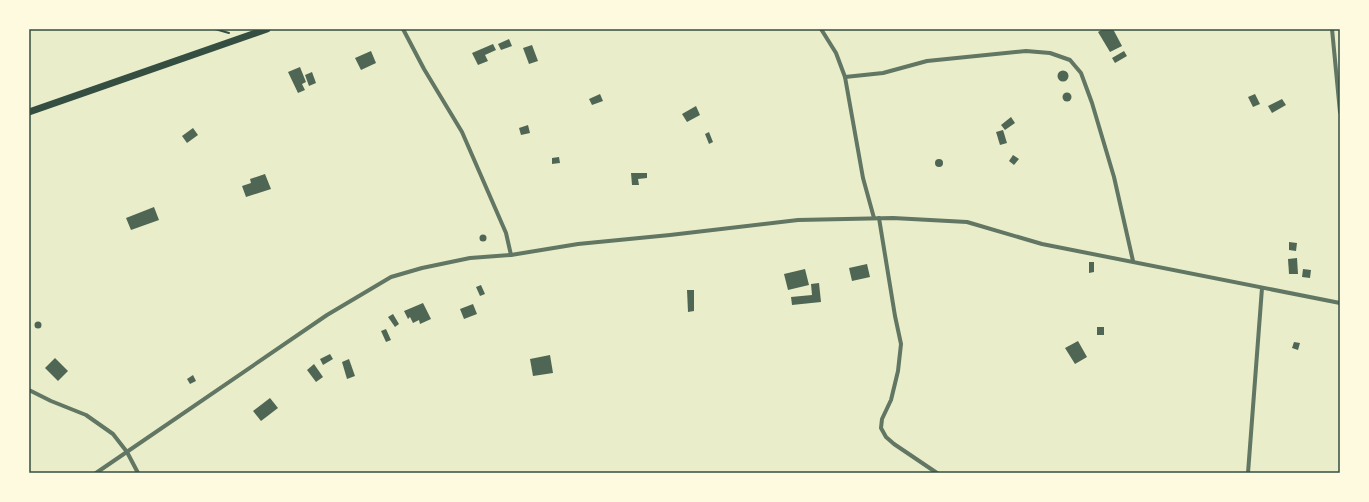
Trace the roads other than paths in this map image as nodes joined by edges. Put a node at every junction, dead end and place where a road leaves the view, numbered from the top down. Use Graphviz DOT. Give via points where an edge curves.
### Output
graph roads {
  1 [pos="267,29"];
  2 [pos="403,29"];
  3 [pos="821,29"];
  4 [pos="1332,29"];
  5 [pos="844,77"];
  6 [pos="29,112"];
  7 [pos="1340,112"];
  8 [pos="874,218"];
  9 [pos="879,218"];
  10 [pos="511,255"];
  11 [pos="1133,261"];
  12 [pos="1262,288"];
  13 [pos="1340,303"];
  14 [pos="29,390"];
  15 [pos="127,452"];
  16 [pos="96,473"];
  17 [pos="138,473"];
  18 [pos="937,473"];
  19 [pos="1248,473"];
  1 -- 6 [label="highway"];
  2 -- 10 [label="street" via="462,132 506,233"];
  3 -- 5 [label="street" via="836,53"];
  4 -- 7 [label="street"];
  5 -- 8 [label="street"];
  5 -- 11 [label="street" via="883,73 927,61 1026,51 1050,52 1070,60 1081,73 1092,103 1114,177"];
  8 -- 9 [label="street"];
  8 -- 10 [label="street" via="798,220 578,244"];
  9 -- 11 [label="street" via="967,222 1042,244"];
  9 -- 18 [label="street" via="894,316 901,344 892,400 881,428 894,444"];
  10 -- 15 [label="street" via="470,258 391,277 327,315"];
  11 -- 12 [label="street"];
  12 -- 13 [label="street"];
  12 -- 19 [label="street"];
  14 -- 15 [label="street" via="86,415 113,434"];
  15 -- 16 [label="street"];
  15 -- 17 [label="street"];
}
